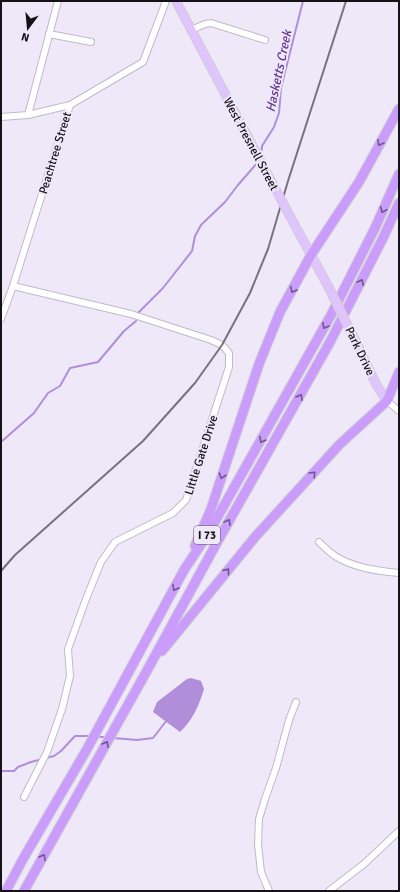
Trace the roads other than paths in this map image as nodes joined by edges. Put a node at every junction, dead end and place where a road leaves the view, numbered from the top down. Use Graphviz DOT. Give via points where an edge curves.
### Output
graph roads {
  1 [pos="58,1"];
  2 [pos="166,1"];
  3 [pos="176,1"];
  4 [pos="191,30"];
  5 [pos="49,34"];
  6 [pos="265,40"];
  7 [pos="91,42"];
  8 [pos="70,105"];
  9 [pos="399,109"];
  10 [pos="28,115"];
  11 [pos="1,117"];
  12 [pos="399,174"];
  13 [pos="399,203"];
  14 [pos="311,255"];
  15 [pos="14,286"];
  16 [pos="328,286"];
  17 [pos="1,319"];
  18 [pos="399,372"];
  19 [pos="388,401"];
  20 [pos="399,411"];
  21 [pos="319,542"];
  22 [pos="184,570"];
  23 [pos="399,573"];
  24 [pos="150,667"];
  25 [pos="296,702"];
  26 [pos="24,797"];
  27 [pos="399,831"];
  28 [pos="6,891"];
  29 [pos="24,891"];
  30 [pos="269,891"];
  31 [pos="329,891"];
  1 -- 5 [label="street"];
  2 -- 8 [label="street, Peachtree Street" via="143,62"];
  3 -- 4 [label="main road, West Presnell Street"];
  4 -- 6 [label="street" via="211,24"];
  4 -- 14 [label="main road, West Presnell Street, bridge"];
  5 -- 7 [label="street"];
  5 -- 10 [label="street"];
  8 -- 10 [label="street"];
  8 -- 15 [label="street, Peachtree Street"];
  9 -- 14 [label="highway, one-way" via="359,182"];
  10 -- 11 [label="street"];
  12 -- 22 [label="highway, I 73, one-way" via="331,315 208,534"];
  24 -- 13 [label="highway, I 73, one-way" via="197,578 330,342"];
  14 -- 16 [label="main road, West Presnell Street"];
  14 -- 22 [label="highway, one-way" via="280,312 259,364 211,510"];
  15 -- 17 [label="street, Peachtree Street"];
  15 -- 26 [label="street, Little Gate Drive" via="131,314 211,340 222,345 229,353 229,367 186,500 173,513 115,542 101,562 68,649 70,676 62,709 47,752"];
  16 -- 19 [label="main road, Park Drive, bridge" via="376,384"];
  18 -- 19 [label="highway"];
  19 -- 20 [label="street, Park Drive"];
  24 -- 19 [label="highway, one-way" via="255,537 340,444"];
  21 -- 23 [label="street" via="336,556 347,561 370,569"];
  22 -- 28 [label="highway, I 73, one-way"];
  29 -- 24 [label="highway, I 73, one-way"];
  25 -- 30 [label="street" via="259,819 261,872"];
  27 -- 31 [label="street" via="364,864"];
}
